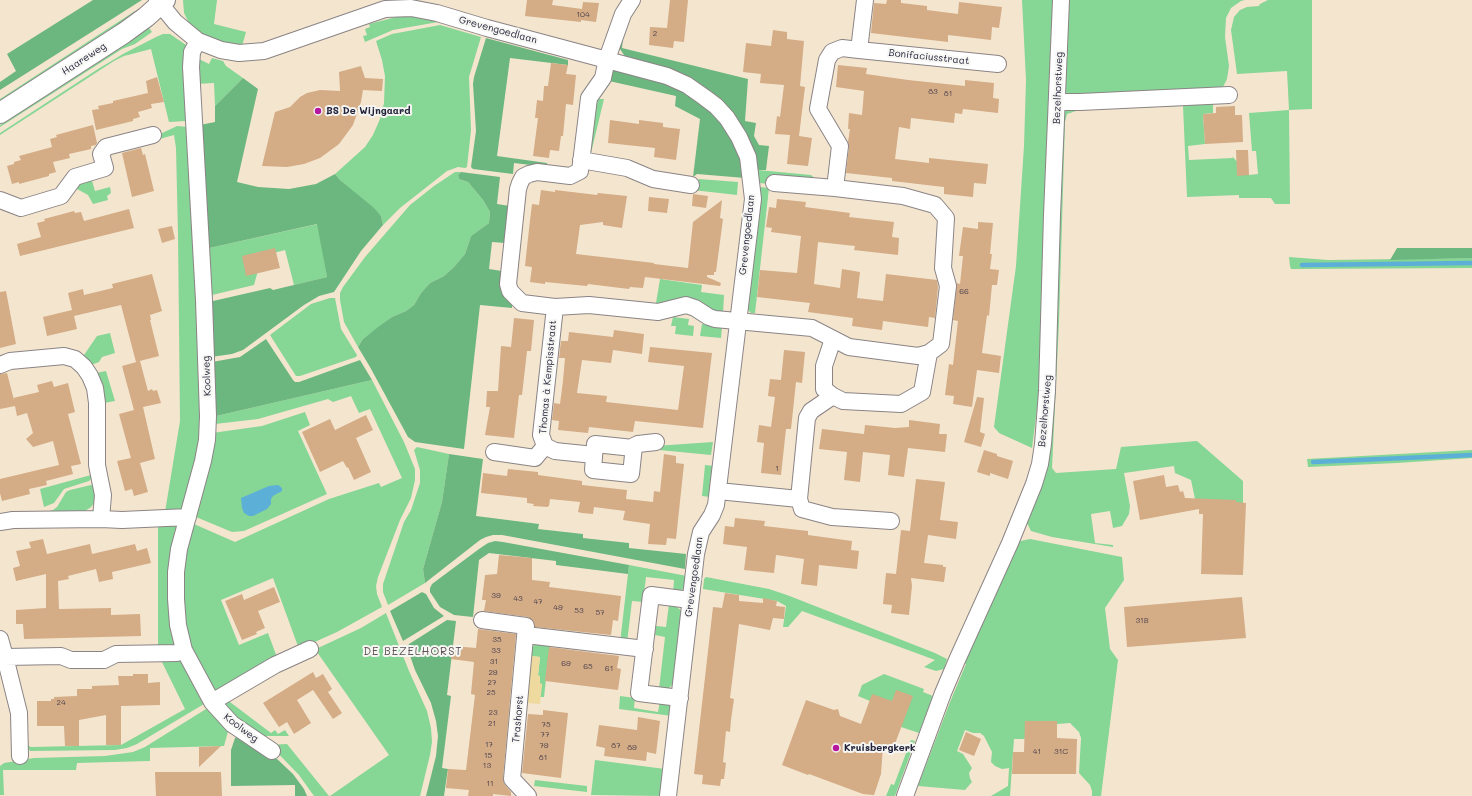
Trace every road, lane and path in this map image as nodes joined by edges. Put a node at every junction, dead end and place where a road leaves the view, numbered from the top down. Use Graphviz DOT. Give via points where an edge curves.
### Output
graph roads {
  1 [pos="632,0"];
  2 [pos="865,0"];
  3 [pos="1061,0"];
  4 [pos="161,2"];
  5 [pos="396,4"];
  6 [pos="198,41"];
  7 [pos="859,50"];
  8 [pos="607,59"];
  9 [pos="998,64"];
  10 [pos="1229,95"];
  11 [pos="1058,102"];
  12 [pos="0,113"];
  13 [pos="152,135"];
  14 [pos="581,160"];
  15 [pos="774,184"];
  16 [pos="691,185"];
  17 [pos="835,188"];
  18 [pos="0,200"];
  19 [pos="555,307"];
  20 [pos="737,321"];
  21 [pos="833,339"];
  22 [pos="929,352"];
  23 [pos="0,365"];
  24 [pos="833,396"];
  25 [pos="656,442"];
  26 [pos="545,446"];
  27 [pos="633,448"];
  28 [pos="494,452"];
  29 [pos="594,455"];
  30 [pos="718,491"];
  31 [pos="799,500"];
  32 [pos="188,517"];
  33 [pos="101,519"];
  34 [pos="891,521"];
  35 [pos="0,522"];
  36 [pos="690,600"];
  37 [pos="482,620"];
  38 [pos="526,635"];
  39 [pos="0,639"];
  40 [pos="310,649"];
  41 [pos="645,649"];
  42 [pos="184,650"];
  43 [pos="5,657"];
  44 [pos="680,698"];
  45 [pos="212,702"];
  46 [pos="272,751"];
  47 [pos="20,756"];
  48 [pos="528,796"];
  49 [pos="668,796"];
  50 [pos="905,796"];
  1 -- 8 [label="street" via="623,14"];
  2 -- 7 [label="street"];
  3 -- 11 [label="street, Bezelhorstweg"];
  4 -- 6 [label="street, Grevengoedlaan" via="175,22"];
  4 -- 12 [label="main road, Haareweg" via="124,33"];
  5 -- 6 [label="street, Grevengoedlaan" via="264,51 230,52 209,47"];
  5 -- 8 [label="street, Grevengoedlaan"];
  6 -- 32 [label="street, Koolweg" via="192,52 191,68 208,416 203,461"];
  7 -- 9 [label="street, Bonifaciusstraat"];
  7 -- 17 [label="street, Bonifaciusstraat" via="842,48 832,52 827,60 818,109 840,146"];
  8 -- 14 [label="street, Thomas à Kempisstraat" via="603,78 589,98"];
  8 -- 20 [label="street, Grevengoedlaan" via="667,76 687,86 716,106 739,138 748,157 753,199"];
  10 -- 11 [label="street"];
  11 -- 50 [label="street, Bezelhorstweg" via="1048,391 1040,464 1010,543 947,683"];
  13 -- 18 [label="street" via="106,147 101,154 105,168 74,177 61,196 21,208"];
  14 -- 16 [label="street" via="627,168 653,179"];
  14 -- 19 [label="street, Thomas à Kempisstraat" via="580,171 570,176 536,172 524,177 518,188 508,284 510,292 522,303"];
  15 -- 17 [label="street"];
  17 -- 22 [label="street" via="903,196 934,204 946,218 943,268 948,286 945,315 941,344"];
  19 -- 20 [label="street, Thomas à Kempisstraat" via="589,305 658,312 686,305 715,319"];
  19 -- 26 [label="street, Thomas à Kempisstraat" via="541,435"];
  20 -- 21 [label="street, Thomas à Kempisstraat" via="812,328"];
  20 -- 30 [label="street, Grevengoedlaan"];
  21 -- 22 [label="street, Thomas à Kempisstraat" via="849,347 918,356"];
  21 -- 24 [label="street" via="824,366 824,389"];
  22 -- 24 [label="street" via="922,392 901,404 843,401"];
  23 -- 33 [label="street" via="10,361 64,356 75,359 90,376 97,403 97,460 103,495"];
  24 -- 31 [label="street" via="811,411 806,418"];
  25 -- 27 [label="street" via="638,444"];
  26 -- 28 [label="street, Thomas à Kempisstraat" via="535,458"];
  26 -- 29 [label="street, Thomas à Kempisstraat" via="555,451"];
  27 -- 29 [label="street" via="595,444"];
  27 -- 29 [label="street" via="631,474 593,470"];
  30 -- 31 [label="street"];
  30 -- 36 [label="street, Grevengoedlaan" via="712,515 698,541"];
  31 -- 34 [label="street" via="802,509 832,517"];
  32 -- 33 [label="street"];
  32 -- 42 [label="street, Koolweg" via="176,572 178,625"];
  33 -- 35 [label="street"];
  36 -- 41 [label="street" via="651,595"];
  36 -- 44 [label="street, Grevengoedlaan"];
  37 -- 38 [label="street" via="526,626"];
  38 -- 41 [label="street"];
  38 -- 48 [label="street, Trashorst" via="512,779"];
  39 -- 43 [label="street"];
  40 -- 45 [label="street" via="275,665"];
  41 -- 44 [label="street" via="639,693"];
  42 -- 43 [label="street" via="177,653 116,654 104,660 71,660 61,656"];
  42 -- 45 [label="street, Koolweg"];
  43 -- 47 [label="street" via="18,713"];
  44 -- 49 [label="street, Grevengoedlaan"];
  45 -- 46 [label="street, Koolweg" via="232,724"];
}
